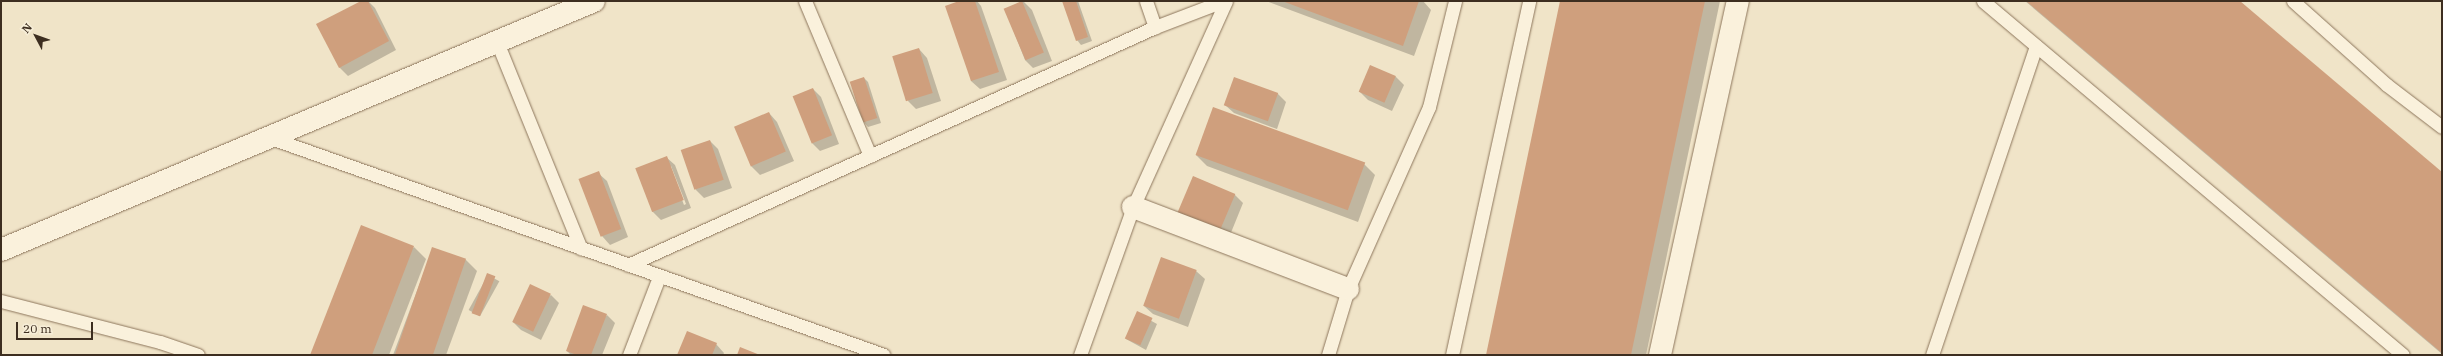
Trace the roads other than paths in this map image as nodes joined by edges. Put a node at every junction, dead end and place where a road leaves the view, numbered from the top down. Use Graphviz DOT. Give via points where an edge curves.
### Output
graph roads {
  1 [pos="594,1"];
  2 [pos="805,1"];
  3 [pos="1146,1"];
  4 [pos="1225,1"];
  5 [pos="1455,1"];
  6 [pos="1529,1"];
  7 [pos="1738,1"];
  8 [pos="1983,1"];
  9 [pos="2294,1"];
  10 [pos="1155,27"];
  11 [pos="497,42"];
  12 [pos="2036,46"];
  13 [pos="2442,127"];
  14 [pos="268,137"];
  15 [pos="870,156"];
  16 [pos="1133,207"];
  17 [pos="581,249"];
  18 [pos="1,250"];
  19 [pos="628,265"];
  20 [pos="659,276"];
  21 [pos="1348,289"];
  22 [pos="1,301"];
  23 [pos="198,355"];
  24 [pos="629,355"];
  25 [pos="884,355"];
  26 [pos="1080,355"];
  27 [pos="1328,355"];
  28 [pos="1452,355"];
  29 [pos="1660,355"];
  30 [pos="1932,355"];
  31 [pos="2403,355"];
  1 -- 11 [label="street"];
  2 -- 15 [label="lane"];
  3 -- 10 [label="lane"];
  4 -- 10 [label="lane"];
  4 -- 16 [label="lane"];
  5 -- 21 [label="lane" via="1429,107"];
  6 -- 28 [label="lane"];
  7 -- 29 [label="street"];
  8 -- 12 [label="lane"];
  9 -- 13 [label="lane" via="2387,84"];
  10 -- 15 [label="lane"];
  11 -- 14 [label="street"];
  11 -- 17 [label="lane"];
  12 -- 30 [label="lane"];
  12 -- 31 [label="lane"];
  14 -- 17 [label="lane"];
  14 -- 18 [label="street"];
  15 -- 19 [label="lane"];
  16 -- 21 [label="street"];
  16 -- 26 [label="lane"];
  17 -- 19 [label="lane"];
  19 -- 20 [label="lane"];
  20 -- 24 [label="lane"];
  20 -- 25 [label="lane"];
  21 -- 27 [label="lane"];
  22 -- 23 [label="lane" via="160,342"];
}
